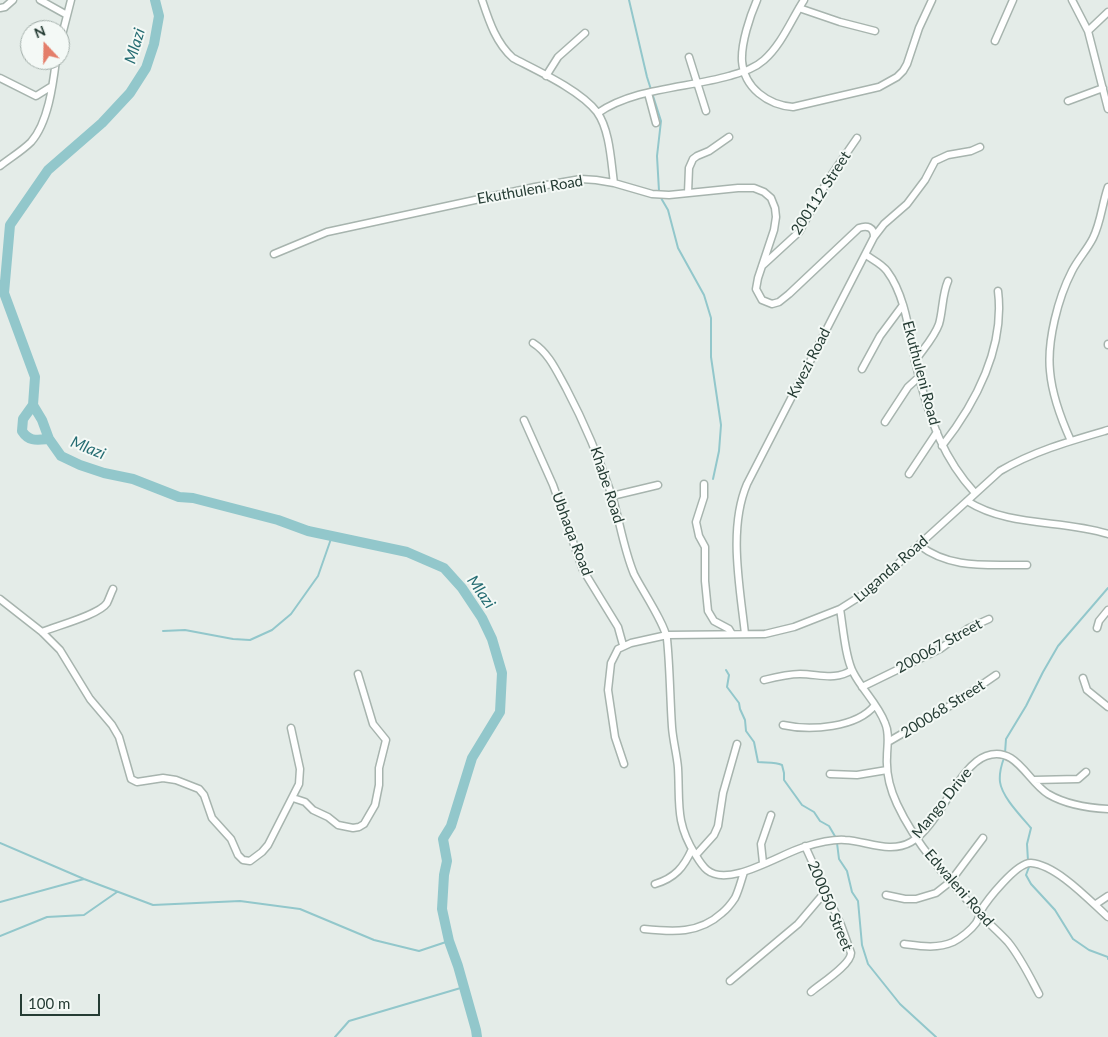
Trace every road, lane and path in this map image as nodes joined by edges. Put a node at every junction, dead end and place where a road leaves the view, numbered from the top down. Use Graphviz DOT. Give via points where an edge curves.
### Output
graph roads {
  1 [pos="14,0"];
  2 [pos="40,0"];
  3 [pos="71,0"];
  4 [pos="482,0"];
  5 [pos="757,0"];
  6 [pos="804,0"];
  7 [pos="932,0"];
  8 [pos="1013,0"];
  9 [pos="1072,0"];
  10 [pos="0,8"];
  11 [pos="799,8"];
  12 [pos="1108,12"];
  13 [pos="67,15"];
  14 [pos="66,20"];
  15 [pos="875,30"];
  16 [pos="1088,31"];
  17 [pos="585,33"];
  18 [pos="995,41"];
  19 [pos="689,57"];
  20 [pos="54,70"];
  21 [pos="744,72"];
  22 [pos="546,76"];
  23 [pos="0,78"];
  24 [pos="698,84"];
  25 [pos="52,86"];
  26 [pos="1103,88"];
  27 [pos="648,93"];
  28 [pos="1068,101"];
  29 [pos="1108,109"];
  30 [pos="706,110"];
  31 [pos="598,113"];
  32 [pos="656,123"];
  33 [pos="729,137"];
  34 [pos="857,138"];
  35 [pos="980,147"];
  36 [pos="0,166"];
  37 [pos="614,183"];
  38 [pos="1108,187"];
  39 [pos="688,192"];
  40 [pos="1108,213"];
  41 [pos="1101,216"];
  42 [pos="874,237"];
  43 [pos="274,254"];
  44 [pos="866,255"];
  45 [pos="761,267"];
  46 [pos="948,281"];
  47 [pos="998,291"];
  48 [pos="903,305"];
  49 [pos="533,343"];
  50 [pos="915,361"];
  51 [pos="862,370"];
  52 [pos="919,377"];
  53 [pos="524,420"];
  54 [pos="885,422"];
  55 [pos="1108,430"];
  56 [pos="937,432"];
  57 [pos="1071,441"];
  58 [pos="942,446"];
  59 [pos="909,474"];
  60 [pos="704,484"];
  61 [pos="658,485"];
  62 [pos="975,493"];
  63 [pos="612,496"];
  64 [pos="967,501"];
  65 [pos="1108,534"];
  66 [pos="919,545"];
  67 [pos="1028,565"];
  68 [pos="113,589"];
  69 [pos="0,599"];
  70 [pos="840,609"];
  71 [pos="1108,610"];
  72 [pos="989,618"];
  73 [pos="1097,628"];
  74 [pos="42,632"];
  75 [pos="732,634"];
  76 [pos="745,634"];
  77 [pos="667,635"];
  78 [pos="623,645"];
  79 [pos="852,670"];
  80 [pos="358,674"];
  81 [pos="996,675"];
  82 [pos="1083,678"];
  83 [pos="764,680"];
  84 [pos="862,687"];
  85 [pos="875,705"];
  86 [pos="1108,707"];
  87 [pos="783,725"];
  88 [pos="291,728"];
  89 [pos="888,742"];
  90 [pos="737,744"];
  91 [pos="624,764"];
  92 [pos="887,770"];
  93 [pos="1086,772"];
  94 [pos="830,774"];
  95 [pos="1034,780"];
  96 [pos="293,798"];
  97 [pos="1108,809"];
  98 [pos="771,815"];
  99 [pos="916,838"];
  100 [pos="983,838"];
  101 [pos="805,846"];
  102 [pos="692,849"];
  103 [pos="696,855"];
  104 [pos="763,863"];
  105 [pos="744,872"];
  106 [pos="950,882"];
  107 [pos="655,884"];
  108 [pos="826,891"];
  109 [pos="886,895"];
  110 [pos="1108,896"];
  111 [pos="1096,904"];
  112 [pos="979,913"];
  113 [pos="1108,917"];
  114 [pos="644,929"];
  115 [pos="904,944"];
  116 [pos="730,981"];
  117 [pos="811,992"];
  118 [pos="1039,994"];
  1 -- 10 [label="street"];
  2 -- 13 [label="street"];
  3 -- 13 [label="street"];
  4 -- 22 [label="street" via="504,50"];
  5 -- 21 [label="street" via="742,59"];
  6 -- 11 [label="street"];
  7 -- 21 [label="street" via="903,71 879,87 793,107 782,106 758,95"];
  8 -- 18 [label="street"];
  9 -- 16 [label="street"];
  11 -- 15 [label="street"];
  11 -- 21 [label="street" via="775,49 762,62"];
  12 -- 16 [label="street"];
  13 -- 14 [label="street"];
  16 -- 26 [label="street"];
  17 -- 22 [label="street" via="558,57"];
  19 -- 24 [label="street"];
  20 -- 25 [label="street"];
  21 -- 24 [label="street"];
  22 -- 31 [label="street" via="580,96"];
  23 -- 25 [label="street" via="36,96"];
  24 -- 27 [label="street"];
  24 -- 30 [label="street"];
  25 -- 36 [label="street" via="41,128 30,143"];
  26 -- 28 [label="street"];
  26 -- 29 [label="street"];
  27 -- 31 [label="street" via="620,100"];
  27 -- 32 [label="street"];
  31 -- 37 [label="street" via="610,147"];
  33 -- 39 [label="street" via="693,159 689,168"];
  34 -- 45 [label="street, 200112 Street" via="828,180 799,232"];
  35 -- 42 [label="street, Kwezi Road" via="935,161 907,204"];
  37 -- 39 [label="street, Ekuthuleni Road" via="652,194"];
  37 -- 43 [label="street, Ekuthuleni Road" via="581,179 525,189 327,232"];
  38 -- 41 [label="street"];
  39 -- 45 [label="street, Ekuthuleni Road" via="754,188 771,198 776,217"];
  40 -- 41 [label="street"];
  41 -- 57 [label="street" via="1065,287 1050,348 1053,392"];
  42 -- 44 [label="street, Kwezi Road"];
  42 -- 45 [label="street, Ekuthuleni Road" via="871,228 859,228 789,294 772,304 758,295 756,289"];
  44 -- 48 [label="street, Ekuthuleni Road" via="886,270"];
  44 -- 76 [label="street, Kwezi Road" via="743,495 737,538"];
  46 -- 50 [label="street" via="939,324"];
  47 -- 58 [label="street" via="999,315 992,356 965,413"];
  48 -- 50 [label="street, Ekuthuleni Road"];
  48 -- 51 [label="street" via="880,336"];
  49 -- 63 [label="street, Khabe Road" via="548,357 578,412"];
  50 -- 52 [label="street, Ekuthuleni Road"];
  52 -- 54 [label="street" via="908,387"];
  52 -- 56 [label="street, Ekuthuleni Road"];
  53 -- 78 [label="street, Ubhaqa Road" via="553,485 583,570 615,622"];
  55 -- 57 [label="street, Luganda Road"];
  56 -- 58 [label="street, Ekuthuleni Road"];
  56 -- 59 [label="street"];
  57 -- 62 [label="street, Luganda Road" via="1022,459 1000,471"];
  58 -- 62 [label="street, Ekuthuleni Road"];
  60 -- 75 [label="street" via="704,497 696,522 705,547 708,611 714,621"];
  61 -- 63 [label="street"];
  62 -- 64 [label="street, Luganda Road"];
  63 -- 77 [label="street, Khabe Road" via="634,573"];
  64 -- 65 [label="street" via="988,512 1022,520"];
  64 -- 66 [label="street, Luganda Road"];
  66 -- 67 [label="street" via="936,556 958,563"];
  66 -- 70 [label="street, Luganda Road" via="867,592"];
  68 -- 74 [label="street" via="102,608"];
  69 -- 74 [label="street"];
  70 -- 76 [label="street, Luganda Road" via="794,627 765,634"];
  70 -- 79 [label="street, Edwaleni Road"];
  71 -- 73 [label="street"];
  72 -- 84 [label="street, 200067 Street" via="940,649"];
  74 -- 96 [label="street" via="60,650 90,699 116,731 133,781 163,778 199,789 212,818 231,839 238,855 247,861 266,848"];
  75 -- 76 [label="street, Luganda Road"];
  75 -- 77 [label="street, Luganda Road"];
  77 -- 78 [label="street, Luganda Road"];
  77 -- 102 [label="street, Mango Drive" via="680,819"];
  78 -- 91 [label="street" via="611,663 608,690 613,728"];
  79 -- 83 [label="street" via="831,677 798,674"];
  79 -- 84 [label="street, Edwaleni Road"];
  80 -- 96 [label="street" via="373,724 386,740 377,796 370,814 359,827 338,825 305,802"];
  81 -- 89 [label="street, 200068 Street"];
  82 -- 86 [label="street" via="1087,690"];
  84 -- 85 [label="street, Edwaleni Road"];
  85 -- 87 [label="street" via="862,716 834,726"];
  85 -- 89 [label="street, Edwaleni Road" via="886,724"];
  88 -- 96 [label="street" via="300,776"];
  89 -- 92 [label="street, Edwaleni Road"];
  90 -- 103 [label="street" via="723,793 718,826"];
  92 -- 94 [label="street" via="857,775"];
  92 -- 99 [label="street, Edwaleni Road" via="893,796"];
  93 -- 95 [label="street" via="1078,779"];
  95 -- 97 [label="street, Mango Drive" via="1047,794 1059,799 1080,806"];
  95 -- 99 [label="street, Mango Drive" via="1011,757 987,756 973,764"];
  98 -- 104 [label="street" via="761,844"];
  99 -- 101 [label="street, Mango Drive" via="902,846 892,847 844,840"];
  99 -- 106 [label="street, Edwaleni Road"];
  100 -- 106 [label="street"];
  101 -- 104 [label="street, Mango Drive"];
  101 -- 108 [label="street, 200050 Street"];
  102 -- 103 [label="street, Mango Drive"];
  102 -- 107 [label="street" via="684,866 663,882"];
  103 -- 105 [label="street, Mango Drive" via="703,866 717,875"];
  104 -- 105 [label="street, Mango Drive"];
  105 -- 114 [label="street" via="734,900 706,924 682,932"];
  106 -- 109 [label="street" via="928,897 905,899"];
  106 -- 112 [label="street, Edwaleni Road"];
  108 -- 116 [label="street" via="798,924"];
  108 -- 117 [label="street, 200050 Street" via="851,957"];
  110 -- 111 [label="street"];
  111 -- 112 [label="street" via="1073,884 1047,868 1031,863 1013,872"];
  111 -- 113 [label="street"];
  112 -- 115 [label="street" via="977,922 954,942 932,946"];
  112 -- 118 [label="street, Edwaleni Road" via="1017,954"];
}
